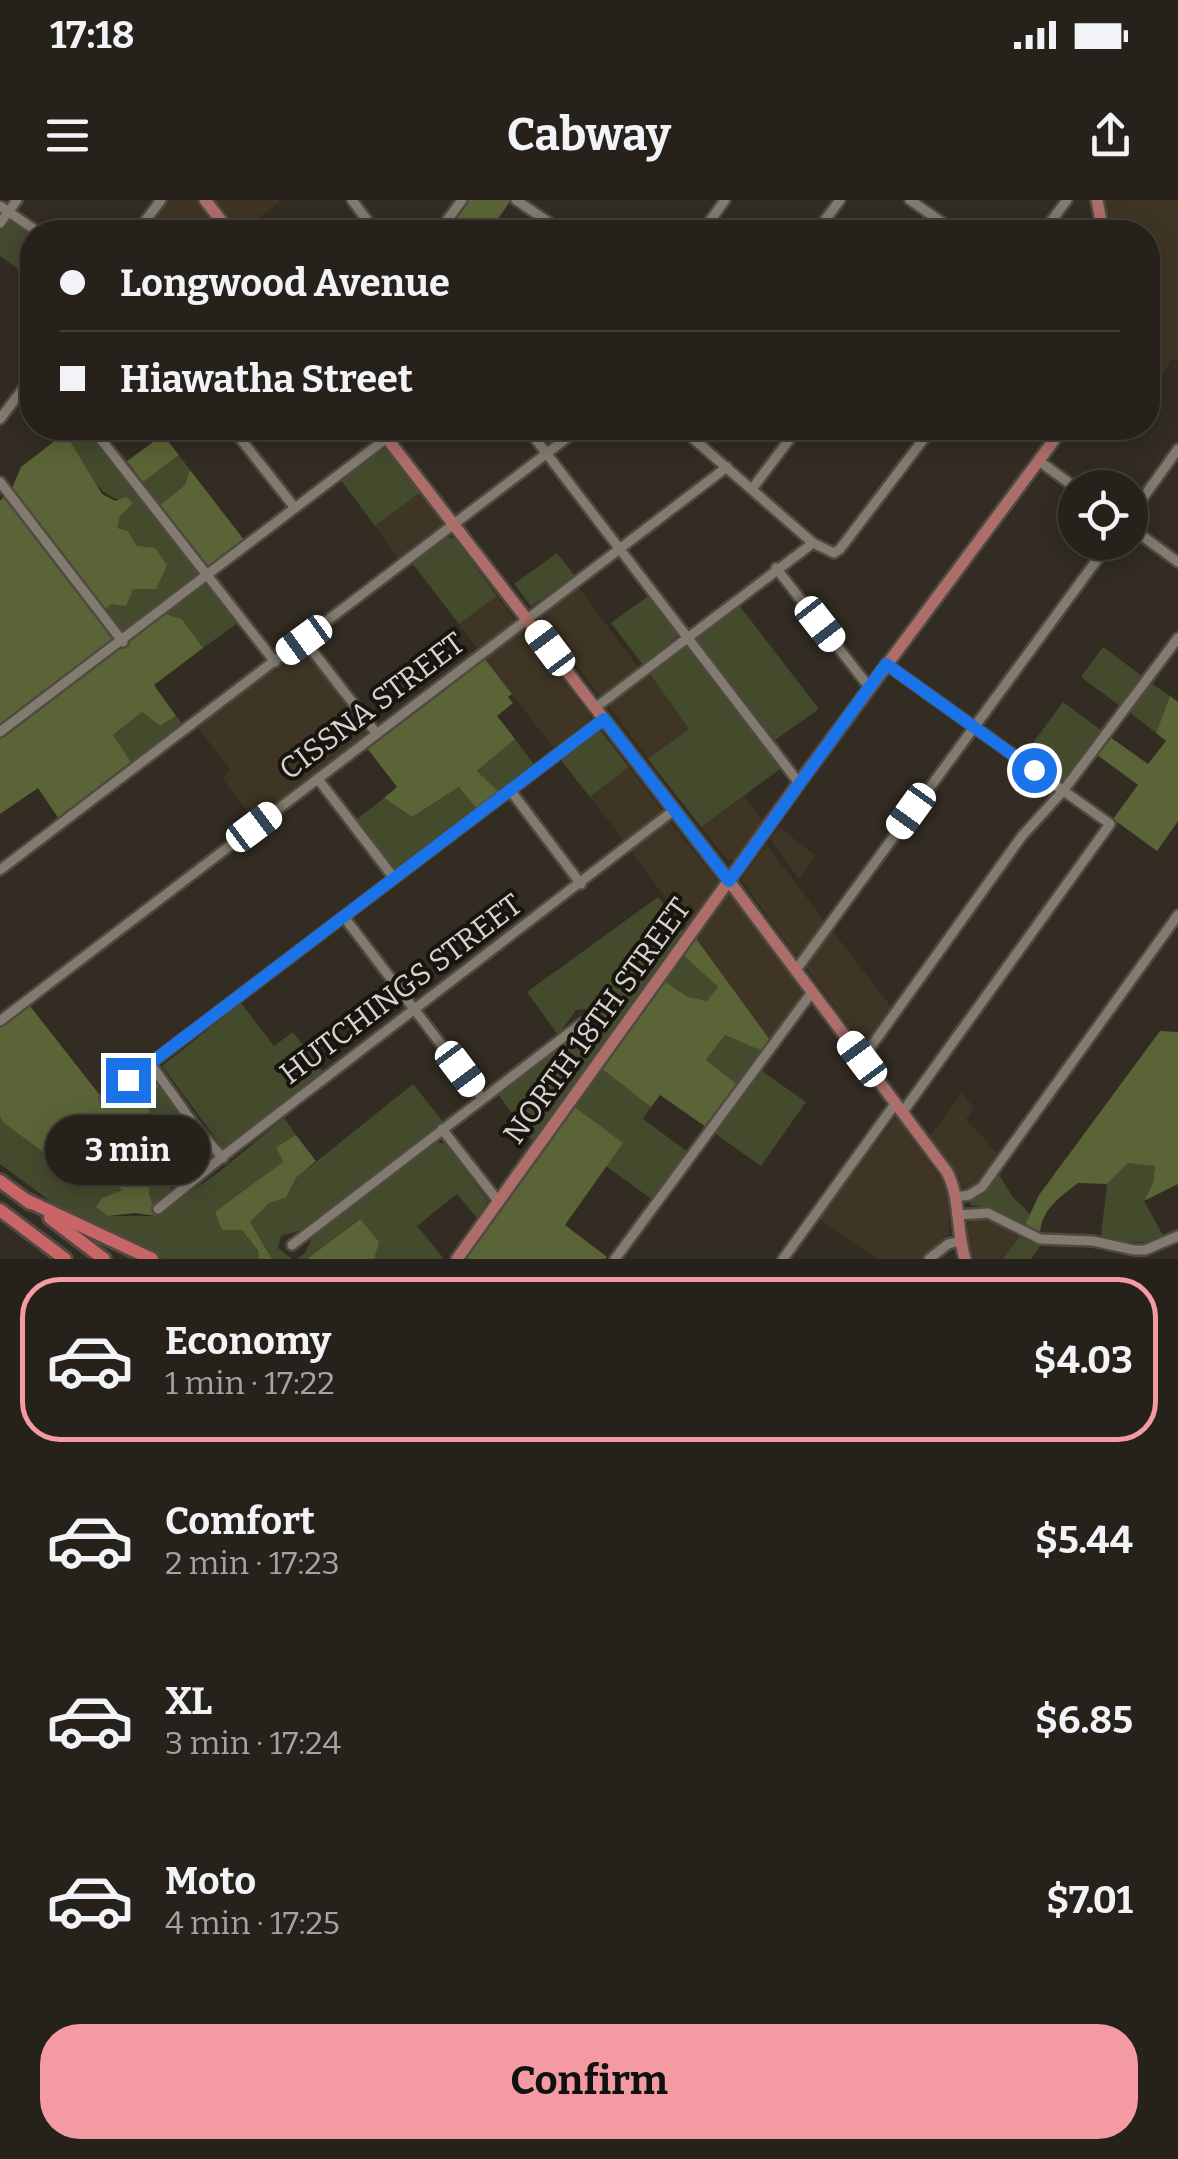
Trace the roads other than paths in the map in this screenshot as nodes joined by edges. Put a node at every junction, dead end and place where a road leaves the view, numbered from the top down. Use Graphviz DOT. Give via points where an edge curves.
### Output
graph roads {
  1 [pos="17,200"];
  2 [pos="205,200"];
  3 [pos="516,200"];
  4 [pos="710,200"];
  5 [pos="910,200"];
  6 [pos="723,203"];
  7 [pos="4,209"];
  8 [pos="936,219"];
  9 [pos="221,220"];
  10 [pos="545,220"];
  11 [pos="0,224"];
  12 [pos="20,392"];
  13 [pos="0,420"];
  14 [pos="101,440"];
  15 [pos="241,440"];
  16 [pos="375,440"];
  17 [pos="388,440"];
  18 [pos="537,440"];
  19 [pos="565,440"];
  20 [pos="695,440"];
  21 [pos="789,440"];
  22 [pos="923,440"];
  23 [pos="1054,440"];
  24 [pos="1178,449"];
  25 [pos="548,453"];
  26 [pos="1039,461"];
  27 [pos="726,467"];
  28 [pos="1058,475"];
  29 [pos="0,482"];
  30 [pos="752,489"];
  31 [pos="1148,491"];
  32 [pos="295,508"];
  33 [pos="454,525"];
  34 [pos="1148,541"];
  35 [pos="813,543"];
  36 [pos="620,547"];
  37 [pos="1097,560"];
  38 [pos="1178,562"];
  39 [pos="776,568"];
  40 [pos="208,576"];
  41 [pos="527,619"];
  42 [pos="689,636"];
  43 [pos="1178,638"];
  44 [pos="304,640"];
  45 [pos="122,642"];
  46 [pos="275,662"];
  47 [pos="886,664"];
  48 [pos="869,688"];
  49 [pos="595,708"];
  50 [pos="604,719"];
  51 [pos="975,727"];
  52 [pos="0,732"];
  53 [pos="377,734"];
  54 [pos="318,779"];
  55 [pos="799,783"];
  56 [pos="510,790"];
  57 [pos="1063,790"];
  58 [pos="674,810"];
  59 [pos="0,870"];
  60 [pos="394,878"];
  61 [pos="729,881"];
  62 [pos="581,884"];
  63 [pos="1178,915"];
  64 [pos="344,917"];
  65 [pos="796,970"];
  66 [pos="812,992"];
  67 [pos="415,1011"];
  68 [pos="0,1021"];
  69 [pos="582,1024"];
  70 [pos="862,1059"];
  71 [pos="150,1063"];
  72 [pos="105,1098"];
  73 [pos="482,1098"];
  74 [pos="898,1108"];
  75 [pos="442,1129"];
  76 [pos="223,1158"];
  77 [pos="0,1181"];
  78 [pos="956,1197"];
  79 [pos="26,1200"];
  80 [pos="498,1201"];
  81 [pos="158,1209"];
  82 [pos="0,1210"];
  83 [pos="957,1215"];
  84 [pos="13,1219"];
  85 [pos="1178,1236"];
  86 [pos="960,1241"];
  87 [pos="292,1245"];
  88 [pos="1118,1245"];
  89 [pos="50,1259"];
  90 [pos="65,1259"];
  91 [pos="104,1259"];
  92 [pos="152,1259"];
  93 [pos="457,1259"];
  94 [pos="615,1259"];
  95 [pos="783,1259"];
  96 [pos="929,1259"];
  97 [pos="965,1259"];
  98 [pos="1138,1259"];
  1 -- 7 [label="street"];
  2 -- 9 [label="main road"];
  3 -- 10 [label="street"];
  4 -- 6 [label="street"];
  5 -- 8 [label="street"];
  7 -- 11 [label="street"];
  12 -- 13 [label="street"];
  14 -- 40 [label="street"];
  15 -- 32 [label="street"];
  16 -- 32 [label="street"];
  17 -- 33 [label="main road"];
  18 -- 25 [label="street"];
  19 -- 25 [label="street"];
  20 -- 27 [label="street"];
  21 -- 30 [label="street"];
  22 -- 35 [label="street" via="840,549 834,554"];
  23 -- 26 [label="main road, NORTH 18TH STREET"];
  24 -- 31 [label="street"];
  25 -- 33 [label="street"];
  25 -- 36 [label="street"];
  26 -- 28 [label="street"];
  26 -- 47 [label="main road, NORTH 18TH STREET"];
  27 -- 30 [label="street"];
  27 -- 36 [label="street, CISSNA STREET"];
  29 -- 45 [label="street"];
  30 -- 35 [label="street"];
  32 -- 40 [label="street"];
  33 -- 41 [label="main road"];
  33 -- 44 [label="street"];
  34 -- 38 [label="street"];
  35 -- 39 [label="street"];
  36 -- 41 [label="street, CISSNA STREET"];
  36 -- 42 [label="street"];
  37 -- 51 [label="street"];
  39 -- 42 [label="street"];
  39 -- 48 [label="street"];
  40 -- 45 [label="street"];
  40 -- 46 [label="street"];
  41 -- 49 [label="main road"];
  41 -- 53 [label="street, CISSNA STREET"];
  42 -- 49 [label="street"];
  42 -- 55 [label="street"];
  43 -- 57 [label="street"];
  44 -- 46 [label="street"];
  44 -- 53 [label="street"];
  45 -- 52 [label="street"];
  46 -- 59 [label="street"];
  47 -- 48 [label="main road, NORTH 18TH STREET"];
  47 -- 51 [label="street"];
  48 -- 55 [label="main road, NORTH 18TH STREET"];
  49 -- 50 [label="main road"];
  50 -- 56 [label="street"];
  50 -- 58 [label="main road"];
  51 -- 57 [label="street"];
  51 -- 65 [label="street"];
  53 -- 54 [label="street, CISSNA STREET"];
  54 -- 60 [label="street"];
  54 -- 68 [label="street, CISSNA STREET"];
  55 -- 61 [label="main road, NORTH 18TH STREET"];
  56 -- 60 [label="street"];
  56 -- 62 [label="street"];
  57 -- 70 [label="street" via="1022,836"];
  57 -- 74 [label="street" via="1110,824"];
  58 -- 61 [label="main road"];
  58 -- 62 [label="street, HUTCHINGS STREET"];
  60 -- 64 [label="street"];
  61 -- 65 [label="main road"];
  61 -- 80 [label="main road, NORTH 18TH STREET"];
  62 -- 67 [label="street, HUTCHINGS STREET"];
  63 -- 78 [label="street" via="982,1187"];
  64 -- 67 [label="street"];
  64 -- 71 [label="street"];
  65 -- 66 [label="main road"];
  66 -- 70 [label="main road"];
  66 -- 94 [label="street"];
  67 -- 73 [label="street"];
  67 -- 76 [label="street, HUTCHINGS STREET"];
  69 -- 73 [label="street"];
  70 -- 74 [label="main road"];
  71 -- 72 [label="street"];
  71 -- 76 [label="street"];
  73 -- 75 [label="street"];
  74 -- 78 [label="main road" via="947,1172"];
  74 -- 95 [label="street"];
  75 -- 80 [label="street"];
  75 -- 87 [label="street"];
  76 -- 81 [label="street, HUTCHINGS STREET"];
  77 -- 79 [label="highway"];
  78 -- 83 [label="main road"];
  79 -- 91 [label="highway"];
  79 -- 92 [label="highway"];
  80 -- 93 [label="main road, NORTH 18TH STREET"];
  82 -- 84 [label="highway"];
  83 -- 86 [label="main road"];
  83 -- 88 [label="street" via="988,1214 1040,1239"];
  84 -- 89 [label="highway"];
  84 -- 90 [label="highway"];
  85 -- 88 [label="street" via="1146,1250"];
  86 -- 96 [label="street"];
  86 -- 97 [label="main road"];
  88 -- 98 [label="street"];
}
